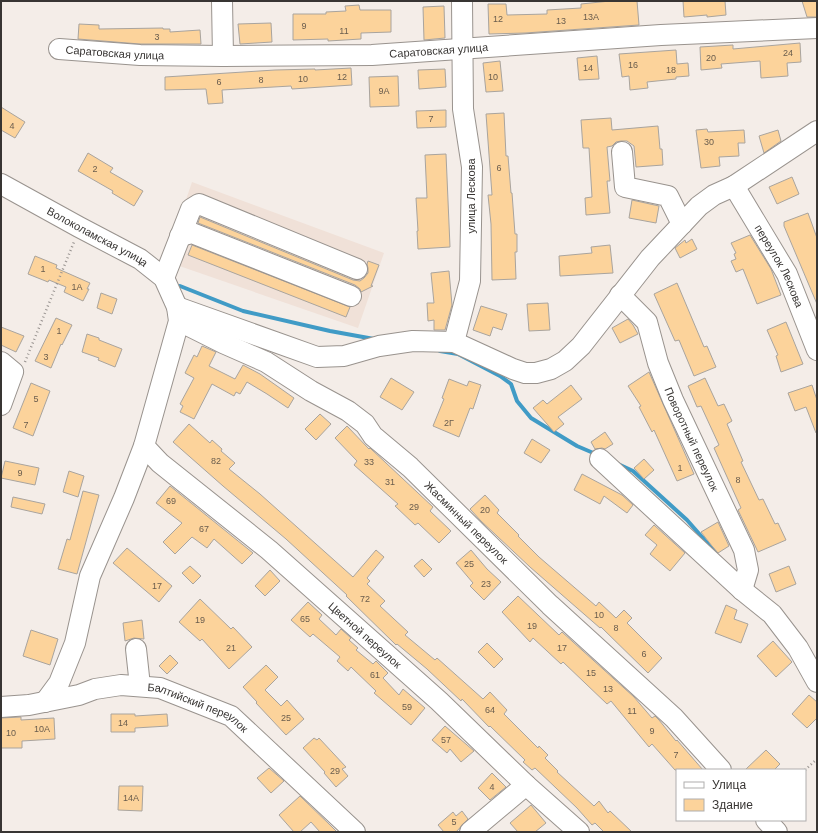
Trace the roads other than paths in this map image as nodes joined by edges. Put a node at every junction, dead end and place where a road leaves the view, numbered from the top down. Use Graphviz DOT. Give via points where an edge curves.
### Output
graph roads {
  1 [pos="222,1"];
  2 [pos="462,1"];
  3 [pos="817,28"];
  4 [pos="462,48"];
  5 [pos="59,49"];
  6 [pos="223,56"];
  7 [pos="817,131"];
  8 [pos="622,152"];
  9 [pos="1,184"];
  10 [pos="734,186"];
  11 [pos="682,224"];
  12 [pos="180,236"];
  13 [pos="357,269"];
  14 [pos="164,278"];
  15 [pos="620,295"];
  16 [pos="351,296"];
  17 [pos="178,314"];
  18 [pos="454,342"];
  19 [pos="817,350"];
  20 [pos="12,368"];
  21 [pos="1,405"];
  22 [pos="144,446"];
  23 [pos="600,459"];
  24 [pos="742,590"];
  25 [pos="136,649"];
  26 [pos="817,682"];
  27 [pos="140,686"];
  28 [pos="44,702"];
  29 [pos="1,707"];
  30 [pos="720,769"];
  31 [pos="526,785"];
  32 [pos="767,821"];
  33 [pos="355,832"];
  34 [pos="470,832"];
  35 [pos="579,832"];
  36 [pos="777,832"];
  1 -- 6 [label="street"];
  2 -- 4 [label="street, улица Лескова"];
  3 -- 4 [label="street, Саратовская улица"];
  4 -- 6 [label="street, Саратовская улица" via="372,55"];
  4 -- 18 [label="street, улица Лескова" via="463,109 472,166 470,281"];
  5 -- 6 [label="street, Саратовская улица" via="140,55"];
  7 -- 10 [label="street"];
  8 -- 11 [label="street" via="625,187 668,196"];
  9 -- 14 [label="street, Волоколамская улица" via="140,258"];
  10 -- 11 [label="street" via="714,195"];
  10 -- 19 [label="street, переулок Лескова" via="788,274"];
  11 -- 15 [label="street"];
  12 -- 13 [label="street" via="191,209 199,204"];
  12 -- 14 [label="street"];
  12 -- 16 [label="street" via="192,233"];
  14 -- 17 [label="street, Волоколамская улица"];
  15 -- 18 [label="street" via="581,346 565,361 551,369 536,373 513,369"];
  15 -- 24 [label="street, Поворотный переулок" via="647,322 658,363 673,400 744,550 748,570"];
  17 -- 18 [label="street" via="318,357 344,356 379,346 414,341"];
  17 -- 22 [label="street"];
  17 -- 30 [label="street, Жасминный переулок" via="223,343 266,362 365,424 373,436 410,467 550,606 674,718"];
  20 -- 21 [label="street"];
  22 -- 28 [label="street" via="90,576 75,643 59,682"];
  22 -- 31 [label="street, Цветной переулок" via="160,463 269,550 439,701"];
  23 -- 24 [label="street"];
  24 -- 26 [label="street" via="772,614 798,648"];
  25 -- 27 [label="street"];
  27 -- 28 [label="street, Балтийский переулок" via="121,685 95,689 79,696"];
  27 -- 33 [label="street, Балтийский переулок" via="160,688 231,716"];
  28 -- 29 [label="street, Балтийский переулок"];
  31 -- 34 [label="street"];
  31 -- 35 [label="street, Цветной переулок"];
  32 -- 36 [label="street"];
}
